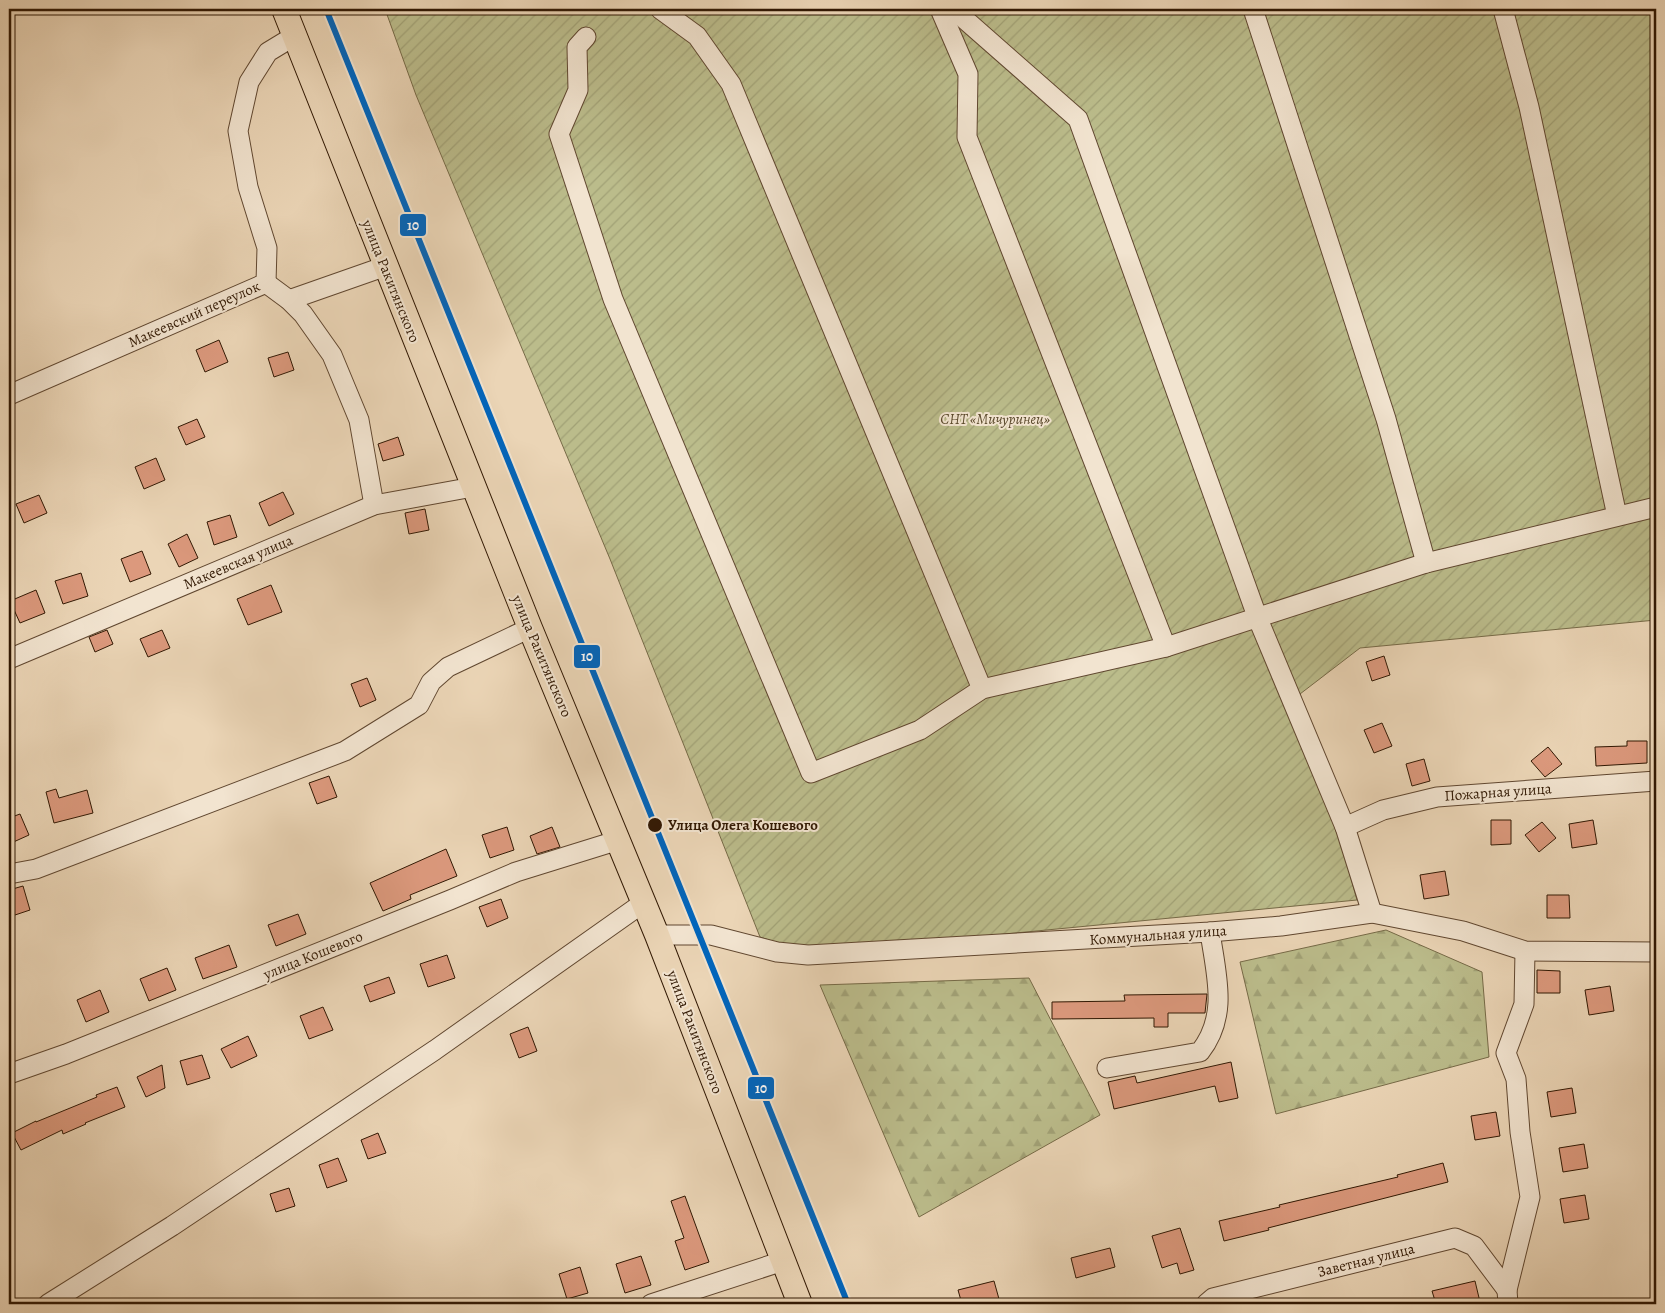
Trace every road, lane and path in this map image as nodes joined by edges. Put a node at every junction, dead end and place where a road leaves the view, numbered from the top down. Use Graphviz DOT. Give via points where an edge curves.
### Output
graph roads {
  1 [pos="284,9"];
  2 [pos="660,9"];
  3 [pos="940,9"];
  4 [pos="953,9"];
  5 [pos="1253,9"];
  6 [pos="1503,9"];
  7 [pos="296,35"];
  8 [pos="586,37"];
  9 [pos="386,266"];
  10 [pos="266,283"];
  11 [pos="289,300"];
  12 [pos="9,395"];
  13 [pos="473,487"];
  14 [pos="374,505"];
  15 [pos="1656,507"];
  16 [pos="1617,516"];
  17 [pos="1426,563"];
  18 [pos="1258,619"];
  19 [pos="530,628"];
  20 [pos="1166,647"];
  21 [pos="9,658"];
  22 [pos="982,689"];
  23 [pos="1656,781"];
  24 [pos="1345,827"];
  25 [pos="619,840"];
  26 [pos="9,874"];
  27 [pos="643,903"];
  28 [pos="1372,913"];
  29 [pos="1210,932"];
  30 [pos="657,935"];
  31 [pos="1525,950"];
  32 [pos="1656,952"];
  33 [pos="1107,1068"];
  34 [pos="9,1074"];
  35 [pos="783,1261"];
  36 [pos="1508,1297"];
  37 [pos="48,1304"];
  38 [pos="651,1304"];
  39 [pos="800,1304"];
  40 [pos="1206,1304"];
  1 -- 7 [label="main road, улица Ракитянского"];
  2 -- 22 [label="street" via="697,36 731,84"];
  3 -- 20 [label="street" via="968,74 967,138"];
  4 -- 18 [label="street" via="1078,119"];
  5 -- 17 [label="street" via="1386,420"];
  6 -- 16 [label="street" via="1530,107"];
  7 -- 9 [label="main road, улица Ракитянского"];
  7 -- 10 [label="street, Макеевский переулок" via="268,52 249,82 238,132 248,188 267,248"];
  8 -- 22 [label="street" via="577,47 578,90 559,134 613,299 810,773 920,730"];
  9 -- 11 [label="street"];
  9 -- 13 [label="main road, улица Ракитянского"];
  10 -- 11 [label="street"];
  10 -- 12 [label="street, Макеевский переулок"];
  11 -- 14 [label="street" via="332,355 359,420"];
  13 -- 14 [label="street, Макеевская улица"];
  13 -- 19 [label="main road, улица Ракитянского"];
  14 -- 21 [label="street, Макеевская улица"];
  15 -- 16 [label="street"];
  16 -- 17 [label="street"];
  17 -- 18 [label="street"];
  18 -- 20 [label="street"];
  18 -- 24 [label="street"];
  19 -- 25 [label="main road, улица Ракитянского"];
  19 -- 26 [label="street" via="448,667 431,682 419,705 345,751 36,869"];
  20 -- 22 [label="street"];
  23 -- 24 [label="street, Пожарная улица" via="1437,797 1383,810"];
  24 -- 28 [label="street"];
  25 -- 27 [label="main road, улица Ракитянского"];
  25 -- 34 [label="street, улица Кошевого" via="516,872"];
  27 -- 30 [label="main road, улица Ракитянского"];
  27 -- 37 [label="street" via="435,1050 172,1226"];
  28 -- 29 [label="street, Коммунальная улица"];
  28 -- 31 [label="street, Коммунальная улица" via="1463,931"];
  29 -- 30 [label="street, Коммунальная улица" via="808,955 778,952 711,935"];
  29 -- 33 [label="street" via="1219,997 1216,1026 1208,1042 1200,1052"];
  30 -- 35 [label="main road, улица Ракитянского"];
  31 -- 32 [label="street, Коммунальная улица"];
  31 -- 36 [label="street" via="1524,1004 1506,1052 1516,1078 1530,1197"];
  35 -- 38 [label="street"];
  35 -- 39 [label="main road, улица Ракитянского"];
  36 -- 40 [label="street, Заветная улица" via="1474,1246 1455,1238 1213,1298"];
}
